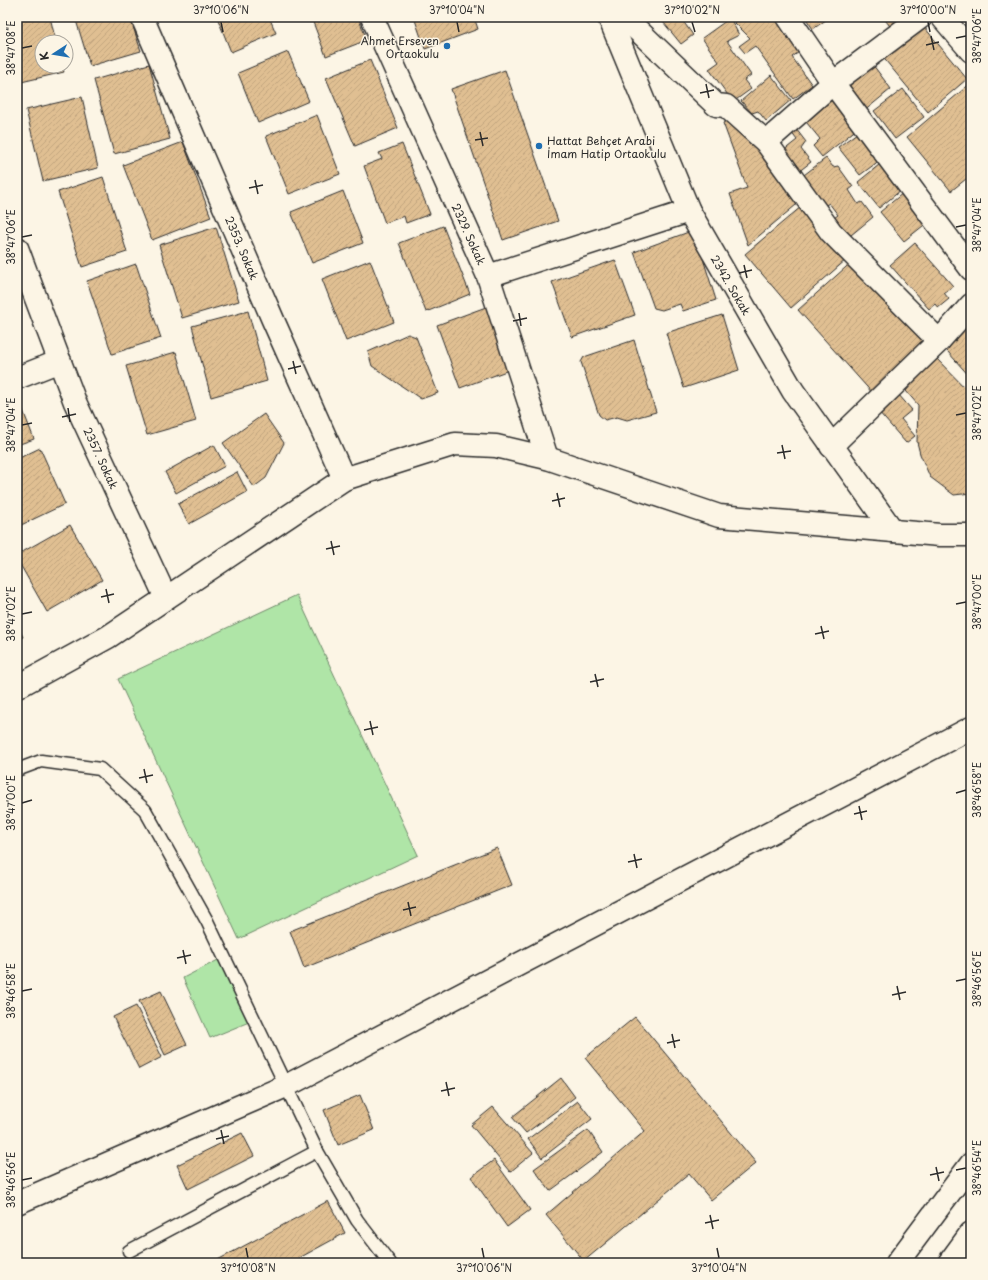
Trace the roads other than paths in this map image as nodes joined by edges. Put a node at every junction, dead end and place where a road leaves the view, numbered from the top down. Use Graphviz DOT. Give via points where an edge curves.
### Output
graph roads {
  1 [pos="142,17"];
  2 [pos="372,17"];
  3 [pos="609,17"];
  4 [pos="624,17"];
  5 [pos="788,17"];
  6 [pos="921,17"];
  7 [pos="942,17"];
  8 [pos="971,52"];
  9 [pos="833,83"];
  10 [pos="766,142"];
  11 [pos="688,211"];
  12 [pos="17,248"];
  13 [pos="971,269"];
  14 [pos="488,276"];
  15 [pos="971,305"];
  16 [pos="939,341"];
  17 [pos="60,361"];
  18 [pos="17,378"];
  19 [pos="831,446"];
  20 [pos="547,458"];
  21 [pos="344,479"];
  22 [pos="893,531"];
  23 [pos="971,535"];
  24 [pos="166,598"];
  25 [pos="17,687"];
  26 [pos="971,728"];
  27 [pos="17,770"];
  28 [pos="286,1086"];
  29 [pos="317,1151"];
  30 [pos="971,1164"];
  31 [pos="17,1203"];
  32 [pos="971,1233"];
  33 [pos="129,1251"];
  34 [pos="390,1263"];
  35 [pos="897,1263"];
  36 [pos="949,1263"];
  1 -- 21 [label="street, 2353. Sokak"];
  2 -- 14 [label="street, 2329. Sokak"];
  3 -- 11 [label="street, 2342. Sokak"];
  4 -- 10 [label="street" via="716,105 726,106"];
  5 -- 9 [label="street"];
  6 -- 9 [label="street"];
  7 -- 8 [label="street"];
  9 -- 10 [label="street"];
  9 -- 13 [label="street"];
  10 -- 16 [label="street" via="831,232"];
  11 -- 14 [label="street"];
  11 -- 19 [label="street, 2342. Sokak" via="793,391"];
  12 -- 17 [label="street, 2357. Sokak"];
  14 -- 20 [label="street, 2329. Sokak"];
  15 -- 16 [label="street"];
  16 -- 19 [label="street"];
  17 -- 18 [label="street"];
  17 -- 24 [label="street, 2357. Sokak" via="75,402"];
  19 -- 22 [label="street, 2342. Sokak"];
  20 -- 21 [label="street" via="496,446 455,444"];
  20 -- 22 [label="street" via="719,516"];
  21 -- 24 [label="street"];
  22 -- 23 [label="street"];
  24 -- 25 [label="street" via="108,637"];
  26 -- 28 [label="street"];
  27 -- 28 [label="lane" via="41,761 100,768 145,810 207,920"];
  28 -- 29 [label="lane"];
  28 -- 31 [label="street"];
  29 -- 33 [label="lane"];
  29 -- 34 [label="lane" via="357,1220"];
  30 -- 35 [label="street"];
  32 -- 36 [label="street"];
}
